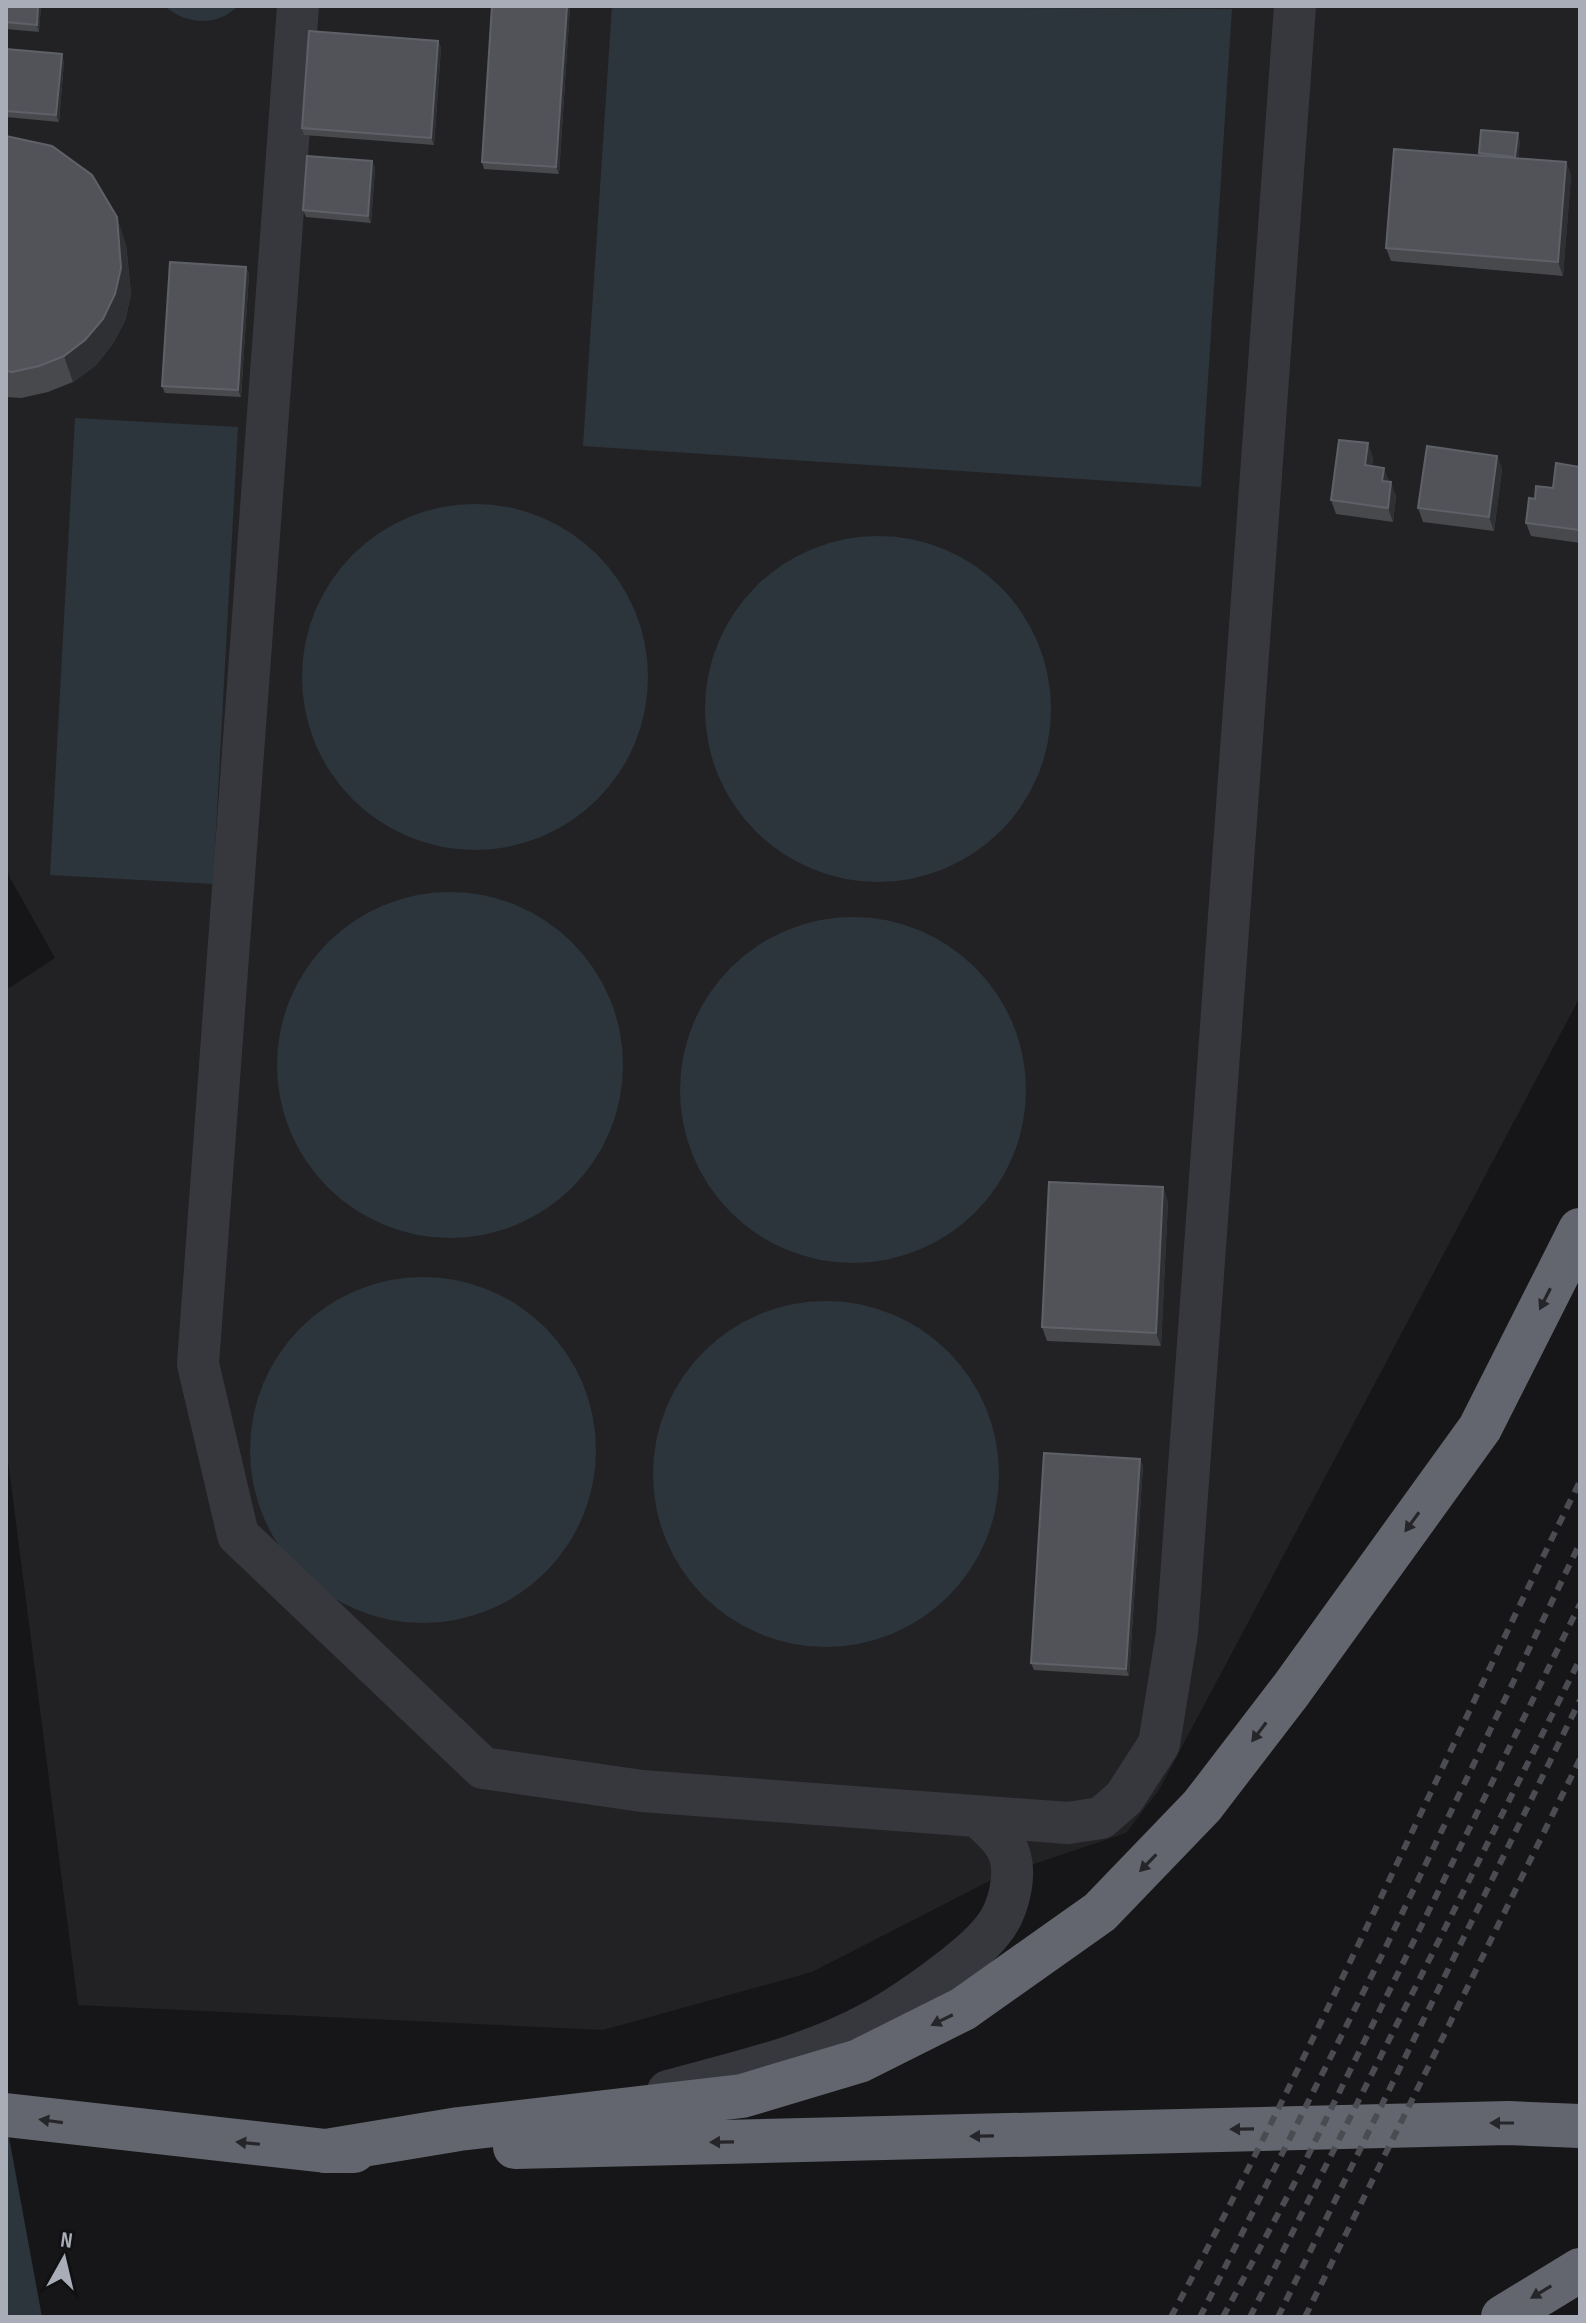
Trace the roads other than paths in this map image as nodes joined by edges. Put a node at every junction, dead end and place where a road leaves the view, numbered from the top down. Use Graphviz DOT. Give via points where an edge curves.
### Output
graph roads {
  1 [pos="298,6"];
  2 [pos="1295,6"];
  3 [pos="1580,1230"];
  4 [pos="980,1818"];
  5 [pos="587,2113"];
  6 [pos="6,2115"];
  7 [pos="1580,2126"];
  8 [pos="326,2151"];
  9 [pos="1580,2270"];
  10 [pos="1503,2317"];
  1 -- 4 [label="lane" via="198,1364 238,1535 483,1768 642,1791"];
  2 -- 4 [label="lane" via="1177,1633 1159,1744 1124,1798 1101,1818 1068,1823"];
  3 -- 5 [label="highway, one-way" via="1480,1428 1202,1806 1100,1912 963,2009 859,2061 742,2096"];
  4 -- 5 [label="lane" via="1006,1846 1013,1878 993,1931 945,1971 870,2023 776,2060"];
  5 -- 8 [label="highway"];
  8 -- 6 [label="highway, one-way"];
  7 -- 8 [label="highway, one-way" via="1508,2123"];
  9 -- 10 [label="highway, one-way"];
}
